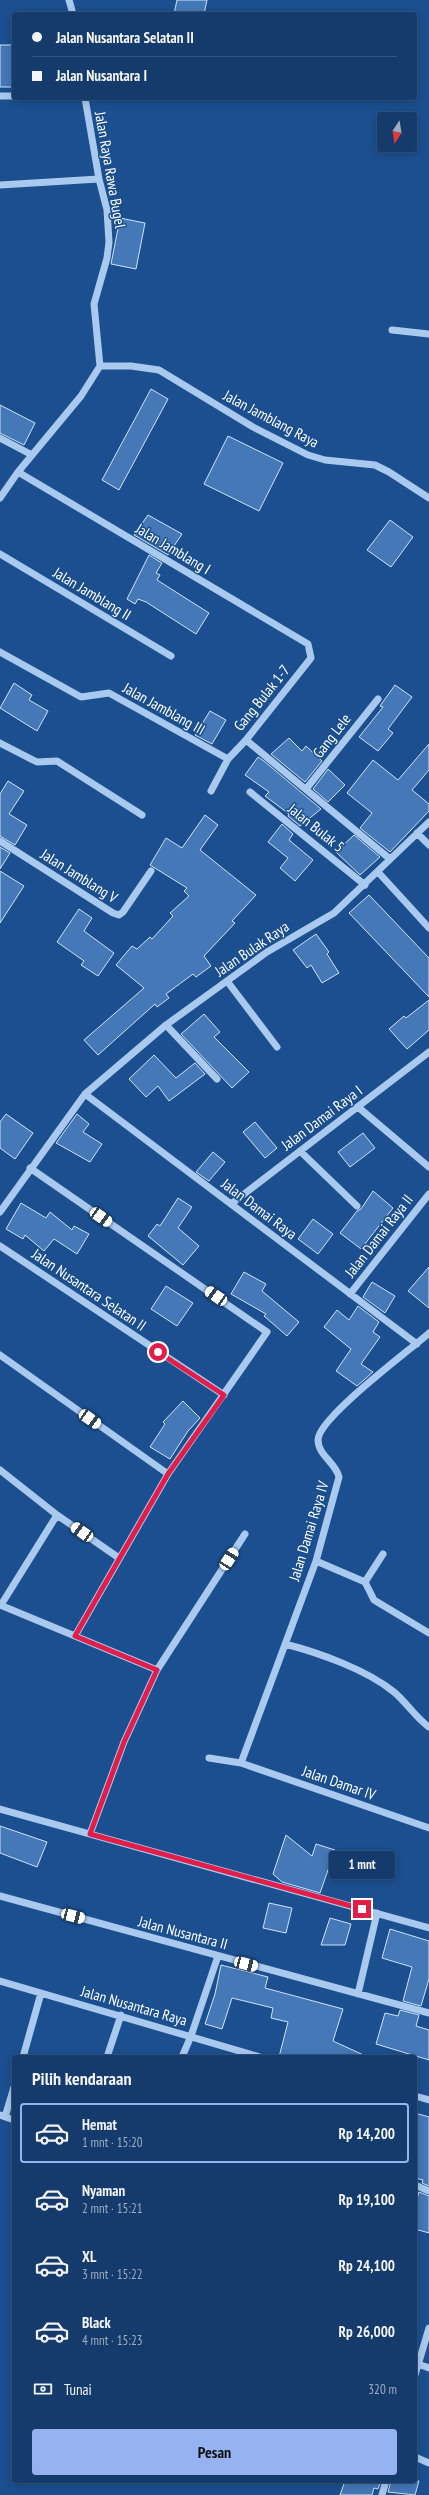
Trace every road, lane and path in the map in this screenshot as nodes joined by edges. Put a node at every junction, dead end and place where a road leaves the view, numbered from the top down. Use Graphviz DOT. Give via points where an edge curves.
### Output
graph roads {
  1 [pos="69,0"];
  2 [pos="72,12"];
  3 [pos="0,96"];
  4 [pos="12,96"];
  5 [pos="85,100"];
  6 [pos="98,179"];
  7 [pos="0,185"];
  8 [pos="392,330"];
  9 [pos="429,334"];
  10 [pos="100,366"];
  11 [pos="0,438"];
  12 [pos="32,454"];
  13 [pos="18,472"];
  14 [pos="0,498"];
  15 [pos="429,498"];
  16 [pos="0,554"];
  17 [pos="0,652"];
  18 [pos="311,652"];
  19 [pos="171,656"];
  20 [pos="378,699"];
  21 [pos="246,740"];
  22 [pos="0,743"];
  23 [pos="228,759"];
  24 [pos="306,790"];
  25 [pos="211,791"];
  26 [pos="250,792"];
  27 [pos="142,815"];
  28 [pos="429,822"];
  29 [pos="417,833"];
  30 [pos="0,841"];
  31 [pos="429,845"];
  32 [pos="390,859"];
  33 [pos="151,871"];
  34 [pos="378,872"];
  35 [pos="365,885"];
  36 [pos="429,928"];
  37 [pos="227,981"];
  38 [pos="166,1025"];
  39 [pos="277,1047"];
  40 [pos="428,1056"];
  41 [pos="217,1078"];
  42 [pos="85,1094"];
  43 [pos="358,1107"];
  44 [pos="300,1151"];
  45 [pos="429,1167"];
  46 [pos="30,1168"];
  47 [pos="429,1194"];
  48 [pos="231,1204"];
  49 [pos="357,1206"];
  50 [pos="0,1212"];
  51 [pos="0,1246"];
  52 [pos="350,1294"];
  53 [pos="429,1333"];
  54 [pos="417,1344"];
  55 [pos="0,1355"];
  56 [pos="224,1395"];
  57 [pos="0,1470"];
  58 [pos="168,1474"];
  59 [pos="57,1515"];
  60 [pos="245,1534"];
  61 [pos="383,1554"];
  62 [pos="119,1558"];
  63 [pos="316,1561"];
  64 [pos="364,1582"];
  65 [pos="0,1605"];
  66 [pos="429,1633"];
  67 [pos="75,1636"];
  68 [pos="285,1644"];
  69 [pos="157,1670"];
  70 [pos="429,1727"];
  71 [pos="209,1758"];
  72 [pos="241,1763"];
  73 [pos="0,1809"];
  74 [pos="429,1828"];
  75 [pos="90,1834"];
  76 [pos="0,1896"];
  77 [pos="377,1914"];
  78 [pos="429,1928"];
  79 [pos="218,1956"];
  80 [pos="0,1981"];
  81 [pos="41,1993"];
  82 [pos="358,1994"];
  83 [pos="429,2013"];
  84 [pos="121,2015"];
  85 [pos="191,2036"];
  86 [pos="24,2055"];
  87 [pos="108,2055"];
  88 [pos="183,2055"];
  89 [pos="253,2055"];
  90 [pos="12,2092"];
  91 [pos="417,2097"];
  92 [pos="429,2100"];
  93 [pos="2,2116"];
  94 [pos="12,2119"];
  95 [pos="417,2187"];
  96 [pos="429,2191"];
  97 [pos="429,2328"];
  98 [pos="418,2364"];
  99 [pos="417,2367"];
  100 [pos="429,2368"];
  101 [pos="417,2458"];
  102 [pos="429,2463"];
  103 [pos="385,2483"];
  104 [pos="382,2495"];
  1 -- 2 [label="street"];
  3 -- 4 [label="street"];
  5 -- 6 [label="street, Jalan Raya Rawa Bugel"];
  6 -- 7 [label="street"];
  6 -- 10 [label="street, Jalan Raya Rawa Bugel" via="107,210 109,242 94,304"];
  8 -- 9 [label="street"];
  10 -- 12 [label="street" via="81,396"];
  10 -- 15 [label="street, Jalan Jamblang Raya" via="131,366 159,370 253,427 308,455 325,460 375,465"];
  11 -- 12 [label="street"];
  12 -- 13 [label="street"];
  13 -- 14 [label="street"];
  13 -- 18 [label="street, Jalan Jamblang I" via="308,644"];
  16 -- 19 [label="street, Jalan Jamblang II"];
  17 -- 23 [label="street, Jalan Jamblang III" via="81,697 109,693"];
  18 -- 21 [label="street, Gang Bulak 1-7" via="311,658"];
  20 -- 24 [label="street, Gang Lele"];
  21 -- 23 [label="street, Gang Bulak 1-7"];
  21 -- 24 [label="street"];
  22 -- 27 [label="street" via="37,762 57,761"];
  23 -- 25 [label="street, Gang Bulak 1-7"];
  24 -- 32 [label="street"];
  26 -- 35 [label="street, Jalan Bulak 5"];
  28 -- 29 [label="street, Jalan Bulak Raya"];
  29 -- 31 [label="street"];
  29 -- 32 [label="street, Jalan Bulak Raya"];
  30 -- 33 [label="street, Jalan Jamblang V" via="117,914 123,912"];
  32 -- 34 [label="street, Jalan Bulak Raya"];
  34 -- 35 [label="street, Jalan Bulak Raya"];
  34 -- 36 [label="street"];
  35 -- 37 [label="street, Jalan Bulak Raya" via="334,913 267,952"];
  37 -- 38 [label="street, Jalan Bulak Raya"];
  37 -- 39 [label="street"];
  38 -- 41 [label="street"];
  38 -- 42 [label="street, Jalan Bulak Raya"];
  40 -- 43 [label="street, Jalan Damai Raya I"];
  42 -- 46 [label="street, Jalan Bulak Raya"];
  42 -- 48 [label="street, Jalan Damai Raya"];
  43 -- 44 [label="street, Jalan Damai Raya I"];
  43 -- 45 [label="street"];
  44 -- 48 [label="street, Jalan Damai Raya I"];
  44 -- 49 [label="street"];
  46 -- 50 [label="street, Jalan Bulak Raya"];
  46 -- 56 [label="street" via="267,1332"];
  47 -- 52 [label="street, Jalan Damai Raya II"];
  48 -- 52 [label="street, Jalan Damai Raya"];
  51 -- 56 [label="street, Jalan Nusantara Selatan II"];
  52 -- 54 [label="street, Jalan Damai Raya"];
  53 -- 54 [label="street, Jalan Damai Raya IV"];
  54 -- 63 [label="street, Jalan Damai Raya IV" via="338,1410 320,1432 319,1445 338,1471 339,1477"];
  55 -- 58 [label="street"];
  56 -- 58 [label="street"];
  57 -- 59 [label="street"];
  58 -- 62 [label="street"];
  59 -- 62 [label="street"];
  59 -- 65 [label="street"];
  60 -- 69 [label="street"];
  61 -- 64 [label="street"];
  62 -- 67 [label="street"];
  63 -- 64 [label="street"];
  63 -- 68 [label="street, Jalan Damai Raya IV"];
  64 -- 66 [label="street" via="374,1600"];
  65 -- 67 [label="street"];
  67 -- 69 [label="street"];
  68 -- 70 [label="street" via="334,1659 368,1677 394,1692"];
  68 -- 72 [label="street, Jalan Damai Raya IV"];
  69 -- 75 [label="street" via="124,1742"];
  71 -- 72 [label="street, Jalan Damar IV"];
  72 -- 74 [label="street, Jalan Damar IV"];
  73 -- 75 [label="street"];
  75 -- 77 [label="street"];
  76 -- 79 [label="street, Jalan Nusantara II"];
  77 -- 78 [label="street"];
  77 -- 82 [label="street"];
  79 -- 82 [label="street, Jalan Nusantara II"];
  79 -- 85 [label="street"];
  80 -- 81 [label="street, Jalan Nusantara Raya"];
  81 -- 84 [label="street, Jalan Nusantara Raya"];
  81 -- 86 [label="street"];
  82 -- 83 [label="street, Jalan Nusantara II"];
  84 -- 85 [label="street, Jalan Nusantara Raya"];
  84 -- 87 [label="street"];
  85 -- 88 [label="street"];
  85 -- 89 [label="street, Jalan Nusantara Raya"];
  90 -- 93 [label="street"];
  91 -- 92 [label="street"];
  93 -- 94 [label="street"];
  95 -- 96 [label="street"];
  97 -- 98 [label="street"];
  98 -- 99 [label="street"];
  98 -- 100 [label="street"];
  101 -- 102 [label="street"];
  103 -- 104 [label="street"];
}
